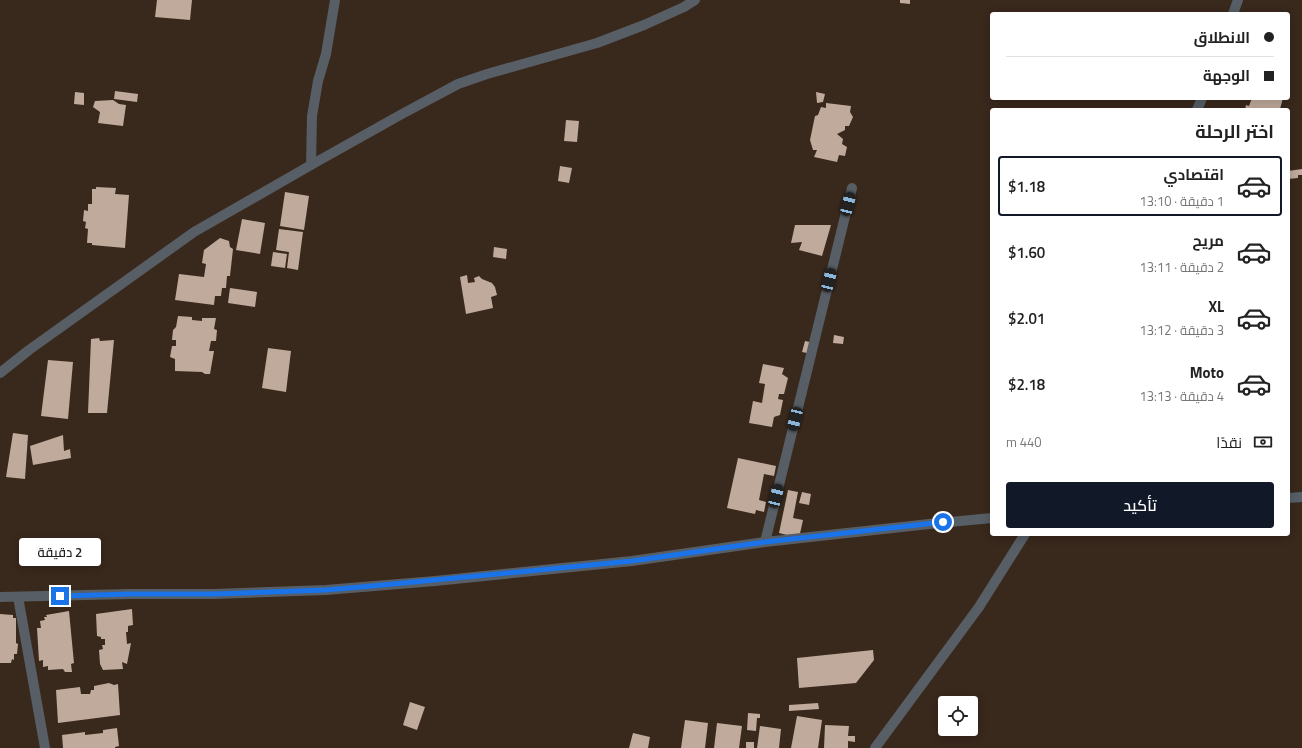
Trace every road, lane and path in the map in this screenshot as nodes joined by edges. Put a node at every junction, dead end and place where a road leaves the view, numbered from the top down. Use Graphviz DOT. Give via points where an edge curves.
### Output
graph roads {
  1 [pos="335,0"];
  2 [pos="695,0"];
  3 [pos="1238,0"];
  4 [pos="1234,12"];
  5 [pos="311,164"];
  6 [pos="852,188"];
  7 [pos="0,373"];
  8 [pos="1302,497"];
  9 [pos="1290,498"];
  10 [pos="990,518"];
  11 [pos="1024,536"];
  12 [pos="765,542"];
  13 [pos="0,597"];
  14 [pos="18,597"];
  15 [pos="45,748"];
  16 [pos="875,748"];
  1 -- 5 [label="street" via="312,116"];
  2 -- 5 [label="street" via="644,25 597,43 458,84"];
  3 -- 4 [label="street"];
  5 -- 7 [label="street" via="194,232 28,350"];
  6 -- 12 [label="street"];
  8 -- 9 [label="street"];
  10 -- 12 [label="street"];
  11 -- 16 [label="street" via="979,607"];
  12 -- 14 [label="street" via="632,561 326,590"];
  13 -- 14 [label="street"];
  14 -- 15 [label="street"];
}
